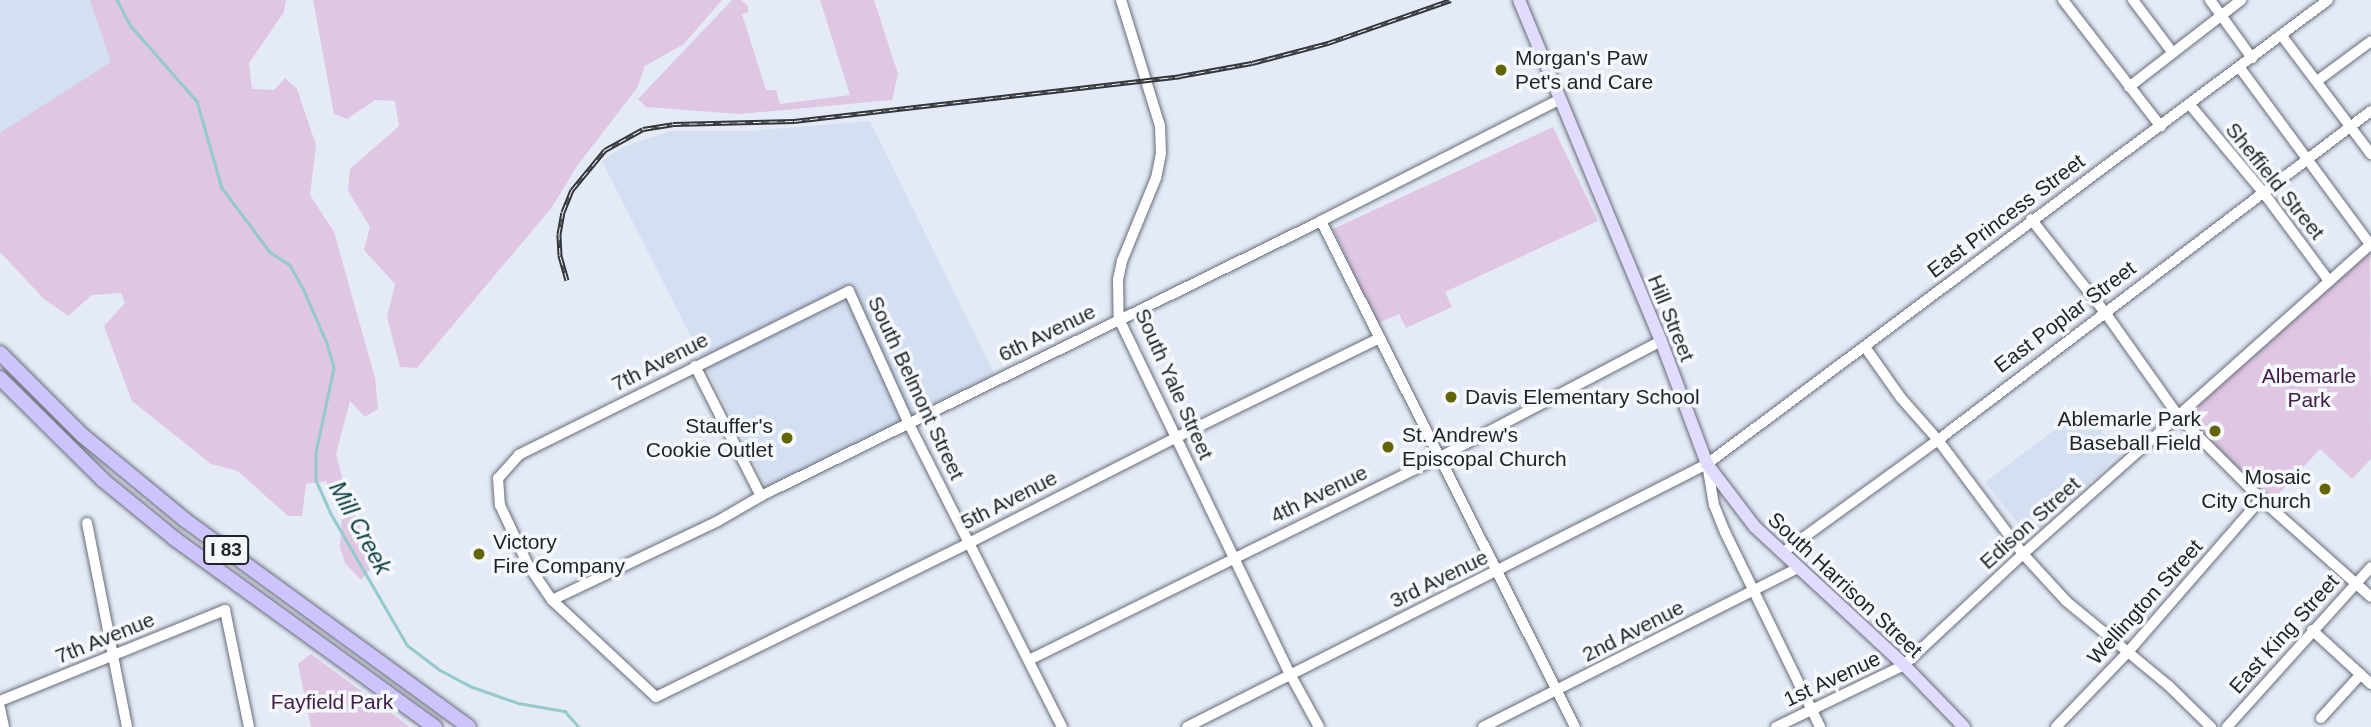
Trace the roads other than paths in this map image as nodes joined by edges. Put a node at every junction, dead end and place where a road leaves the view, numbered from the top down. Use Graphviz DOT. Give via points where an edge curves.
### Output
graph roads {
  1 [pos="1121,0"];
  2 [pos="1519,0"];
  3 [pos="2063,0"];
  4 [pos="2133,0"];
  5 [pos="2210,0"];
  6 [pos="2241,0"];
  7 [pos="2328,0"];
  8 [pos="2222,15"];
  9 [pos="2282,36"];
  10 [pos="2371,41"];
  11 [pos="2173,53"];
  12 [pos="2252,58"];
  13 [pos="2240,68"];
  14 [pos="2317,81"];
  15 [pos="2129,87"];
  16 [pos="1558,100"];
  17 [pos="2190,106"];
  18 [pos="2371,111"];
  19 [pos="2350,126"];
  20 [pos="2161,127"];
  21 [pos="2371,154"];
  22 [pos="2306,160"];
  23 [pos="2263,192"];
  24 [pos="2031,219"];
  25 [pos="1321,221"];
  26 [pos="2371,245"];
  27 [pos="2329,281"];
  28 [pos="849,291"];
  29 [pos="2105,311"];
  30 [pos="1119,319"];
  31 [pos="1380,338"];
  32 [pos="1661,341"];
  33 [pos="1865,347"];
  34 [pos="0,353"];
  35 [pos="695,366"];
  36 [pos="0,378"];
  37 [pos="2179,417"];
  38 [pos="909,424"];
  39 [pos="1175,438"];
  40 [pos="1938,440"];
  41 [pos="1440,457"];
  42 [pos="1707,464"];
  43 [pos="761,496"];
  44 [pos="2261,499"];
  45 [pos="87,523"];
  46 [pos="969,542"];
  47 [pos="1782,553"];
  48 [pos="2023,554"];
  49 [pos="1234,557"];
  50 [pos="2371,567"];
  51 [pos="1798,568"];
  52 [pos="1498,571"];
  53 [pos="2356,583"];
  54 [pos="1755,592"];
  55 [pos="2371,597"];
  56 [pos="552,600"];
  57 [pos="2312,630"];
  58 [pos="2128,652"];
  59 [pos="113,655"];
  60 [pos="1029,660"];
  61 [pos="1904,665"];
  62 [pos="1290,674"];
  63 [pos="2361,674"];
  64 [pos="2371,684"];
  65 [pos="1557,691"];
  66 [pos="0,701"];
  67 [pos="0,709"];
  68 [pos="1812,709"];
  69 [pos="2321,718"];
  70 [pos="4,727"];
  71 [pos="127,727"];
  72 [pos="249,727"];
  73 [pos="435,727"];
  74 [pos="469,727"];
  75 [pos="1062,727"];
  76 [pos="1187,727"];
  77 [pos="1319,727"];
  78 [pos="1483,727"];
  79 [pos="1575,727"];
  80 [pos="1776,727"];
  81 [pos="1820,727"];
  82 [pos="1965,727"];
  83 [pos="2056,727"];
  84 [pos="2211,727"];
  85 [pos="2227,727"];
  1 -- 30 [label="street, South Yale Street" via="1160,126 1161,153 1156,178 1122,261"];
  2 -- 16 [label="main road, Hill Street"];
  3 -- 15 [label="street"];
  4 -- 11 [label="street"];
  5 -- 8 [label="street"];
  6 -- 8 [label="street"];
  7 -- 9 [label="street, East Princess Street"];
  8 -- 11 [label="street"];
  8 -- 12 [label="street"];
  9 -- 12 [label="street, East Princess Street"];
  9 -- 14 [label="street"];
  10 -- 14 [label="street"];
  11 -- 15 [label="street"];
  12 -- 13 [label="street, East Princess Street"];
  13 -- 17 [label="street, East Princess Street"];
  13 -- 22 [label="street"];
  14 -- 19 [label="street"];
  15 -- 20 [label="street"];
  16 -- 25 [label="street, 6th Avenue"];
  16 -- 32 [label="main road, Hill Street"];
  17 -- 20 [label="street, East Princess Street"];
  17 -- 23 [label="street, Sheffield Street"];
  18 -- 19 [label="street, East Poplar Street"];
  19 -- 21 [label="street"];
  19 -- 22 [label="street, East Poplar Street"];
  20 -- 24 [label="street, East Princess Street"];
  22 -- 23 [label="street, East Poplar Street"];
  22 -- 26 [label="street"];
  23 -- 27 [label="street, Sheffield Street"];
  23 -- 29 [label="street, East Poplar Street"];
  24 -- 29 [label="street"];
  24 -- 33 [label="street, East Princess Street"];
  25 -- 30 [label="street, 6th Avenue"];
  25 -- 31 [label="street"];
  26 -- 27 [label="street, Edison Street"];
  27 -- 37 [label="street, Edison Street"];
  28 -- 35 [label="street, 7th Avenue"];
  28 -- 38 [label="street, South Belmont Street"];
  29 -- 37 [label="street"];
  29 -- 40 [label="street, East Poplar Street"];
  30 -- 38 [label="street, 6th Avenue"];
  30 -- 39 [label="street, South Yale Street"];
  31 -- 39 [label="street, 5th Avenue"];
  31 -- 41 [label="street"];
  32 -- 41 [label="street, 4th Avenue"];
  32 -- 42 [label="main road, Hill Street"];
  33 -- 40 [label="street"];
  33 -- 42 [label="street, East Princess Street"];
  34 -- 74 [label="highway, I 83" via="82,435 185,520"];
  35 -- 43 [label="street"];
  35 -- 56 [label="street, 7th Avenue" via="519,455 498,478 500,505 528,565"];
  36 -- 73 [label="highway, I 83" via="103,480 175,539"];
  37 -- 44 [label="street"];
  37 -- 48 [label="street, Edison Street"];
  38 -- 43 [label="street, 6th Avenue"];
  38 -- 46 [label="street, South Belmont Street"];
  39 -- 46 [label="street, 5th Avenue"];
  39 -- 49 [label="street, South Yale Street"];
  40 -- 47 [label="street, East Poplar Street"];
  40 -- 48 [label="street"];
  41 -- 49 [label="street, 4th Avenue"];
  41 -- 52 [label="street"];
  42 -- 47 [label="main road, South Harrison Street" via="1745,516"];
  42 -- 52 [label="street, 3rd Avenue"];
  42 -- 54 [label="street, Hill Street" via="1714,505"];
  43 -- 56 [label="street, 6th Avenue"];
  44 -- 53 [label="street"];
  44 -- 58 [label="street, Wellington Street"];
  45 -- 59 [label="street"];
  46 -- 56 [label="street, 5th Avenue" via="656,697"];
  46 -- 60 [label="street, South Belmont Street"];
  47 -- 51 [label="main road, South Harrison Street"];
  48 -- 58 [label="street" via="2066,601"];
  48 -- 61 [label="street, Edison Street"];
  49 -- 60 [label="street, 4th Avenue"];
  49 -- 62 [label="street, South Yale Street"];
  50 -- 53 [label="street, East King Street"];
  51 -- 54 [label="street, 2nd Avenue"];
  51 -- 61 [label="main road, South Harrison Street"];
  52 -- 62 [label="street, 3rd Avenue"];
  52 -- 65 [label="street"];
  53 -- 55 [label="street"];
  53 -- 57 [label="street, East King Street"];
  54 -- 65 [label="street, 2nd Avenue"];
  54 -- 68 [label="street, Hill Street"];
  57 -- 63 [label="street"];
  57 -- 85 [label="street, East King Street"];
  58 -- 83 [label="street, Wellington Street"];
  58 -- 84 [label="street"];
  59 -- 66 [label="street, 7th Avenue"];
  59 -- 71 [label="street"];
  59 -- 72 [label="street, 7th Avenue" via="225,610"];
  60 -- 75 [label="street, South Belmont Street"];
  61 -- 68 [label="street, 1st Avenue"];
  61 -- 82 [label="main road, South Harrison Street"];
  62 -- 76 [label="street, 3rd Avenue"];
  62 -- 77 [label="street, South Yale Street"];
  63 -- 64 [label="street"];
  63 -- 69 [label="street"];
  65 -- 78 [label="street, 2nd Avenue"];
  65 -- 79 [label="street"];
  67 -- 70 [label="street"];
  68 -- 80 [label="street, 1st Avenue"];
  68 -- 81 [label="street, Hill Street"];
}
